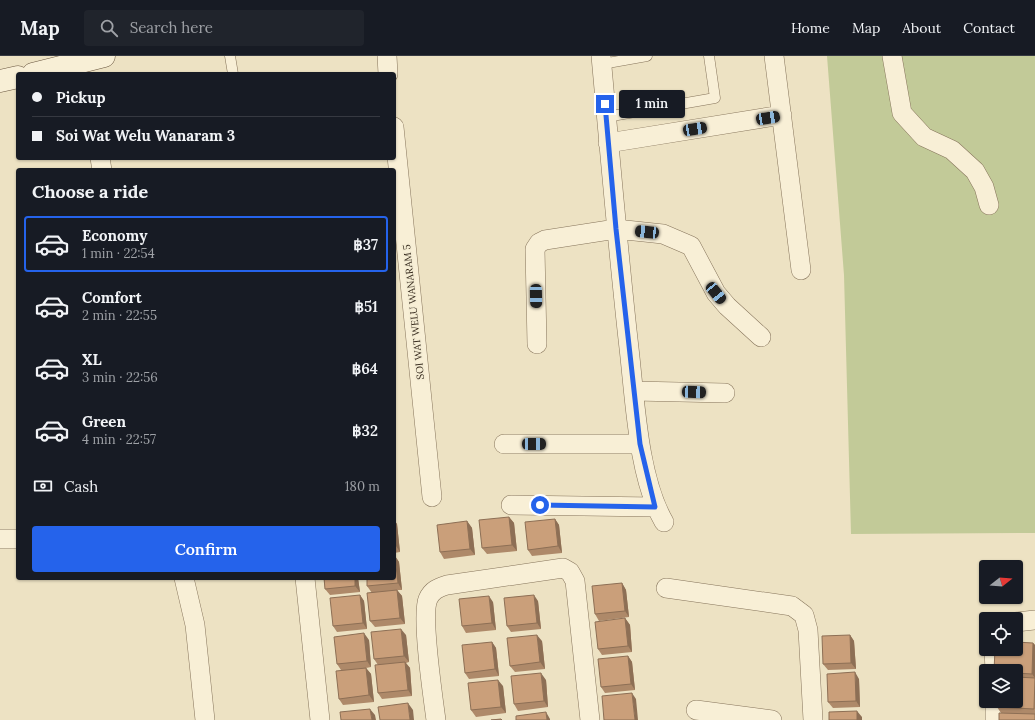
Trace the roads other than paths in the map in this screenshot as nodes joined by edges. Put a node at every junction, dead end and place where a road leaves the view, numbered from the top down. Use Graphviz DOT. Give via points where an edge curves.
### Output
graph roads {
  1 [pos="230,56"];
  2 [pos="387,56"];
  3 [pos="647,56"];
  4 [pos="709,56"];
  5 [pos="774,56"];
  6 [pos="892,56"];
  7 [pos="601,60"];
  8 [pos="92,63"];
  9 [pos="43,72"];
  10 [pos="233,72"];
  11 [pos="388,72"];
  12 [pos="16,77"];
  13 [pos="0,81"];
  14 [pos="782,115"];
  15 [pos="606,117"];
  16 [pos="608,142"];
  17 [pos="396,146"];
  18 [pos="989,205"];
  19 [pos="616,229"];
  20 [pos="801,270"];
  21 [pos="761,337"];
  22 [pos="537,344"];
  23 [pos="634,391"];
  24 [pos="724,393"];
  25 [pos="504,444"];
  26 [pos="640,444"];
  27 [pos="432,497"];
  28 [pos="511,505"];
  29 [pos="16,539"];
  30 [pos="0,540"];
  31 [pos="184,580"];
  32 [pos="305,580"];
  33 [pos="666,588"];
  34 [pos="1035,620"];
  35 [pos="1023,621"];
  36 [pos="995,708"];
  37 [pos="696,710"];
  38 [pos="205,720"];
  39 [pos="320,720"];
  40 [pos="436,720"];
  41 [pos="590,720"];
  42 [pos="772,720"];
  43 [pos="813,720"];
  44 [pos="995,720"];
  1 -- 10 [label="lane"];
  2 -- 11 [label="street"];
  3 -- 7 [label="lane"];
  4 -- 15 [label="lane" via="715,98"];
  5 -- 14 [label="street"];
  6 -- 18 [label="street" via="902,113 924,137 952,150 975,171 984,187"];
  7 -- 15 [label="street"];
  8 -- 9 [label="street"];
  12 -- 13 [label="street"];
  14 -- 16 [label="street"];
  14 -- 20 [label="street"];
  15 -- 16 [label="street"];
  16 -- 19 [label="street"];
  17 -- 27 [label="street, SOI WAT WELU WANARAM 5"];
  19 -- 21 [label="street" via="663,234 691,246 716,293"];
  19 -- 22 [label="street" via="539,242 535,249"];
  19 -- 23 [label="street"];
  23 -- 24 [label="street"];
  23 -- 26 [label="street"];
  25 -- 26 [label="street"];
  26 -- 28 [label="street" via="660,514"];
  29 -- 30 [label="street"];
  31 -- 38 [label="street" via="195,625"];
  32 -- 39 [label="street"];
  33 -- 43 [label="street" via="792,606 804,615 808,630"];
  34 -- 35 [label="street"];
  36 -- 44 [label="street"];
  37 -- 42 [label="street"];
  40 -- 41 [label="street" via="426,627 427,600 434,590 447,585 563,568 570,572 575,581"];
}
